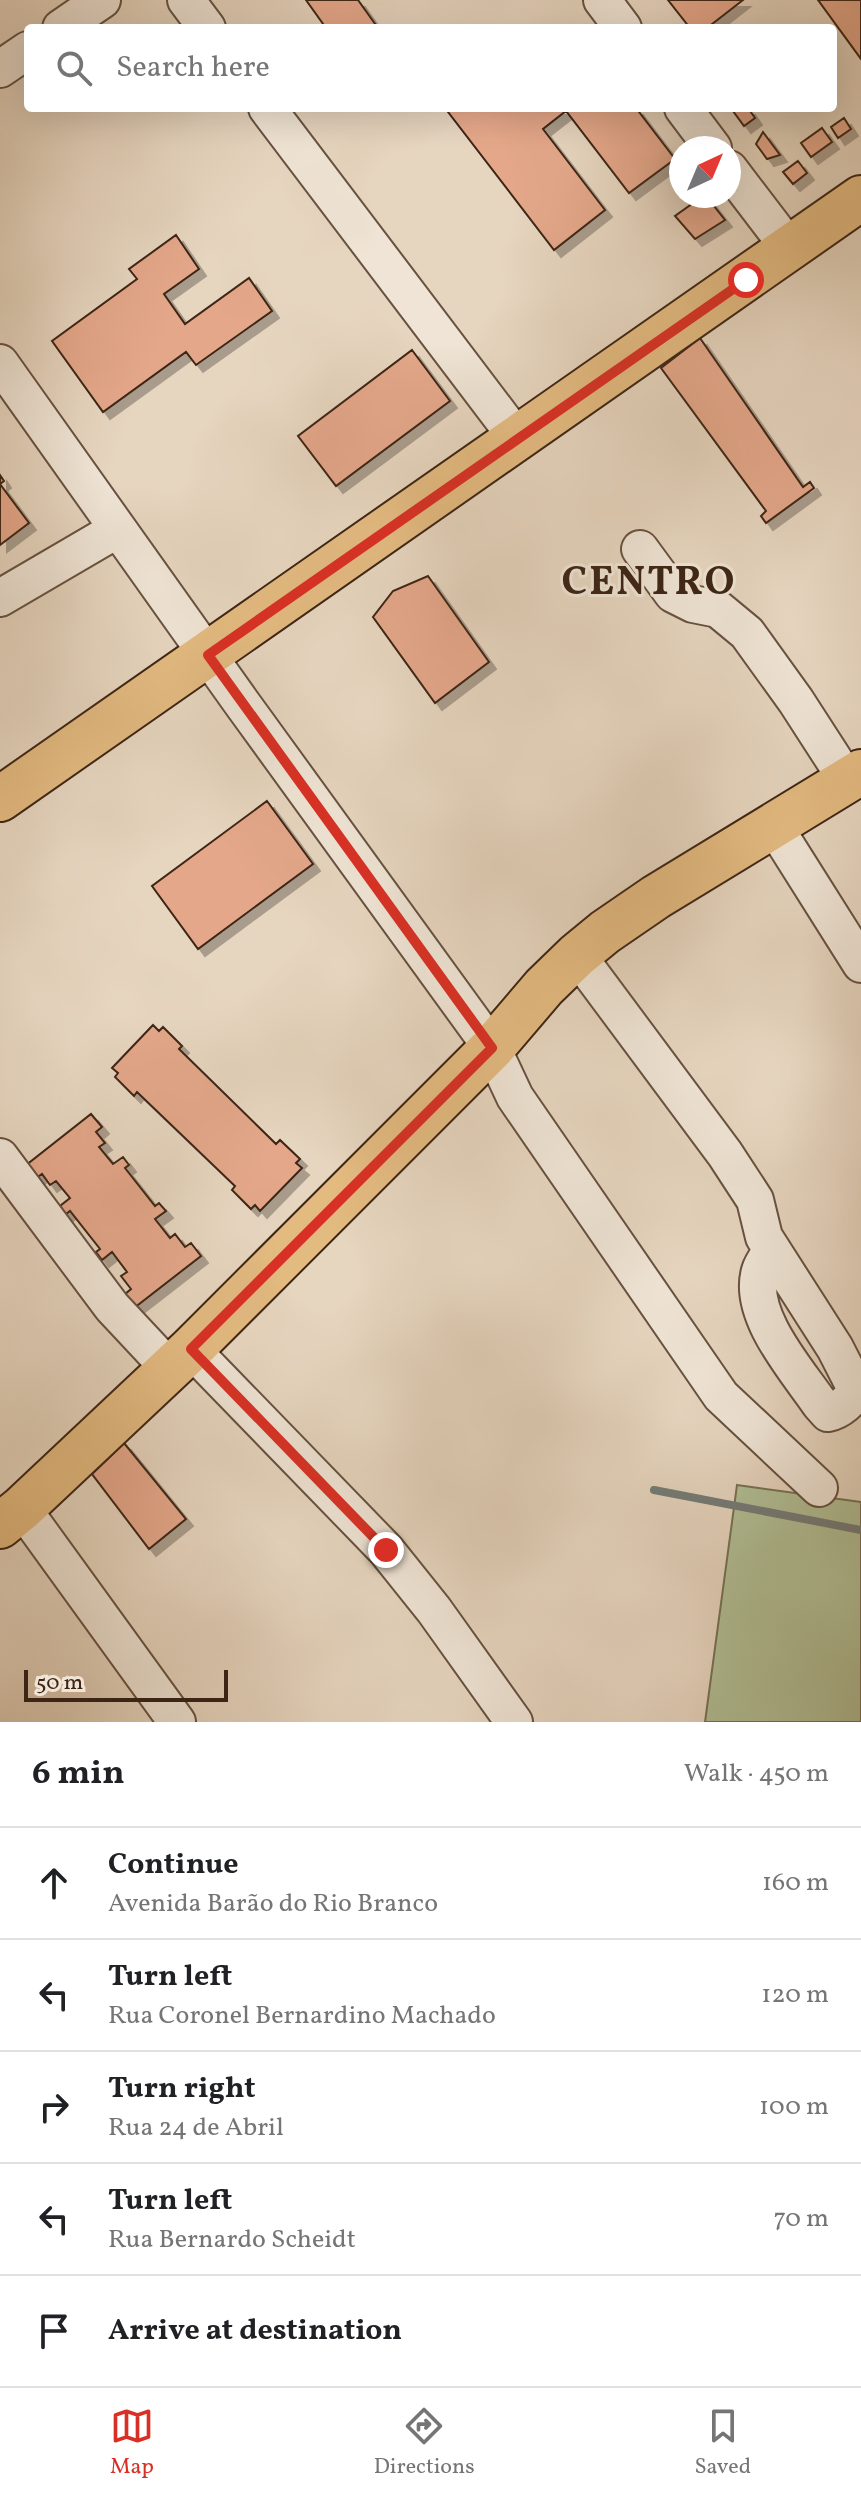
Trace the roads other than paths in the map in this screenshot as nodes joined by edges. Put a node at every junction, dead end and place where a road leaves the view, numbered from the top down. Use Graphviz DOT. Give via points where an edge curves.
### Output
graph roads {
  1 [pos="186,0"];
  2 [pos="602,0"];
  3 [pos="98,1"];
  4 [pos="66,24"];
  5 [pos="204,24"];
  6 [pos="620,24"];
  7 [pos="24,53"];
  8 [pos="0,69"];
  9 [pos="270,112"];
  10 [pos="686,112"];
  11 [pos="704,136"];
  12 [pos="741,185"];
  13 [pos="861,198"];
  14 [pos="790,249"];
  15 [pos="7,387"];
  16 [pos="517,438"];
  17 [pos="118,529"];
  18 [pos="640,549"];
  19 [pos="0,598"];
  20 [pos="208,655"];
  21 [pos="854,776"];
  22 [pos="0,799"];
  23 [pos="774,826"];
  24 [pos="577,955"];
  25 [pos="861,964"];
  26 [pos="492,1048"];
  27 [pos="0,1157"];
  28 [pos="772,1250"];
  29 [pos="180,1359"];
  30 [pos="819,1488"];
  31 [pos="11,1517"];
  32 [pos="177,1722"];
  33 [pos="514,1722"];
  1 -- 5 [label="street"];
  2 -- 6 [label="street"];
  3 -- 4 [label="street"];
  7 -- 8 [label="street"];
  9 -- 16 [label="street"];
  10 -- 11 [label="street"];
  12 -- 14 [label="street"];
  13 -- 14 [label="main road"];
  14 -- 16 [label="main road"];
  15 -- 17 [label="street"];
  16 -- 20 [label="main road"];
  17 -- 19 [label="street"];
  17 -- 20 [label="street"];
  18 -- 21 [label="street" via="673,594 718,609 747,633"];
  20 -- 22 [label="main road"];
  20 -- 26 [label="street"];
  21 -- 23 [label="main road"];
  23 -- 24 [label="main road" via="656,897"];
  23 -- 25 [label="street"];
  24 -- 26 [label="main road"];
  24 -- 28 [label="street" via="725,1154 755,1200"];
  26 -- 29 [label="main road"];
  26 -- 30 [label="street" via="515,1097 721,1396"];
  27 -- 29 [label="street" via="112,1307"];
  29 -- 31 [label="main road"];
  29 -- 33 [label="street" via="386,1550"];
  31 -- 32 [label="street"];
}
